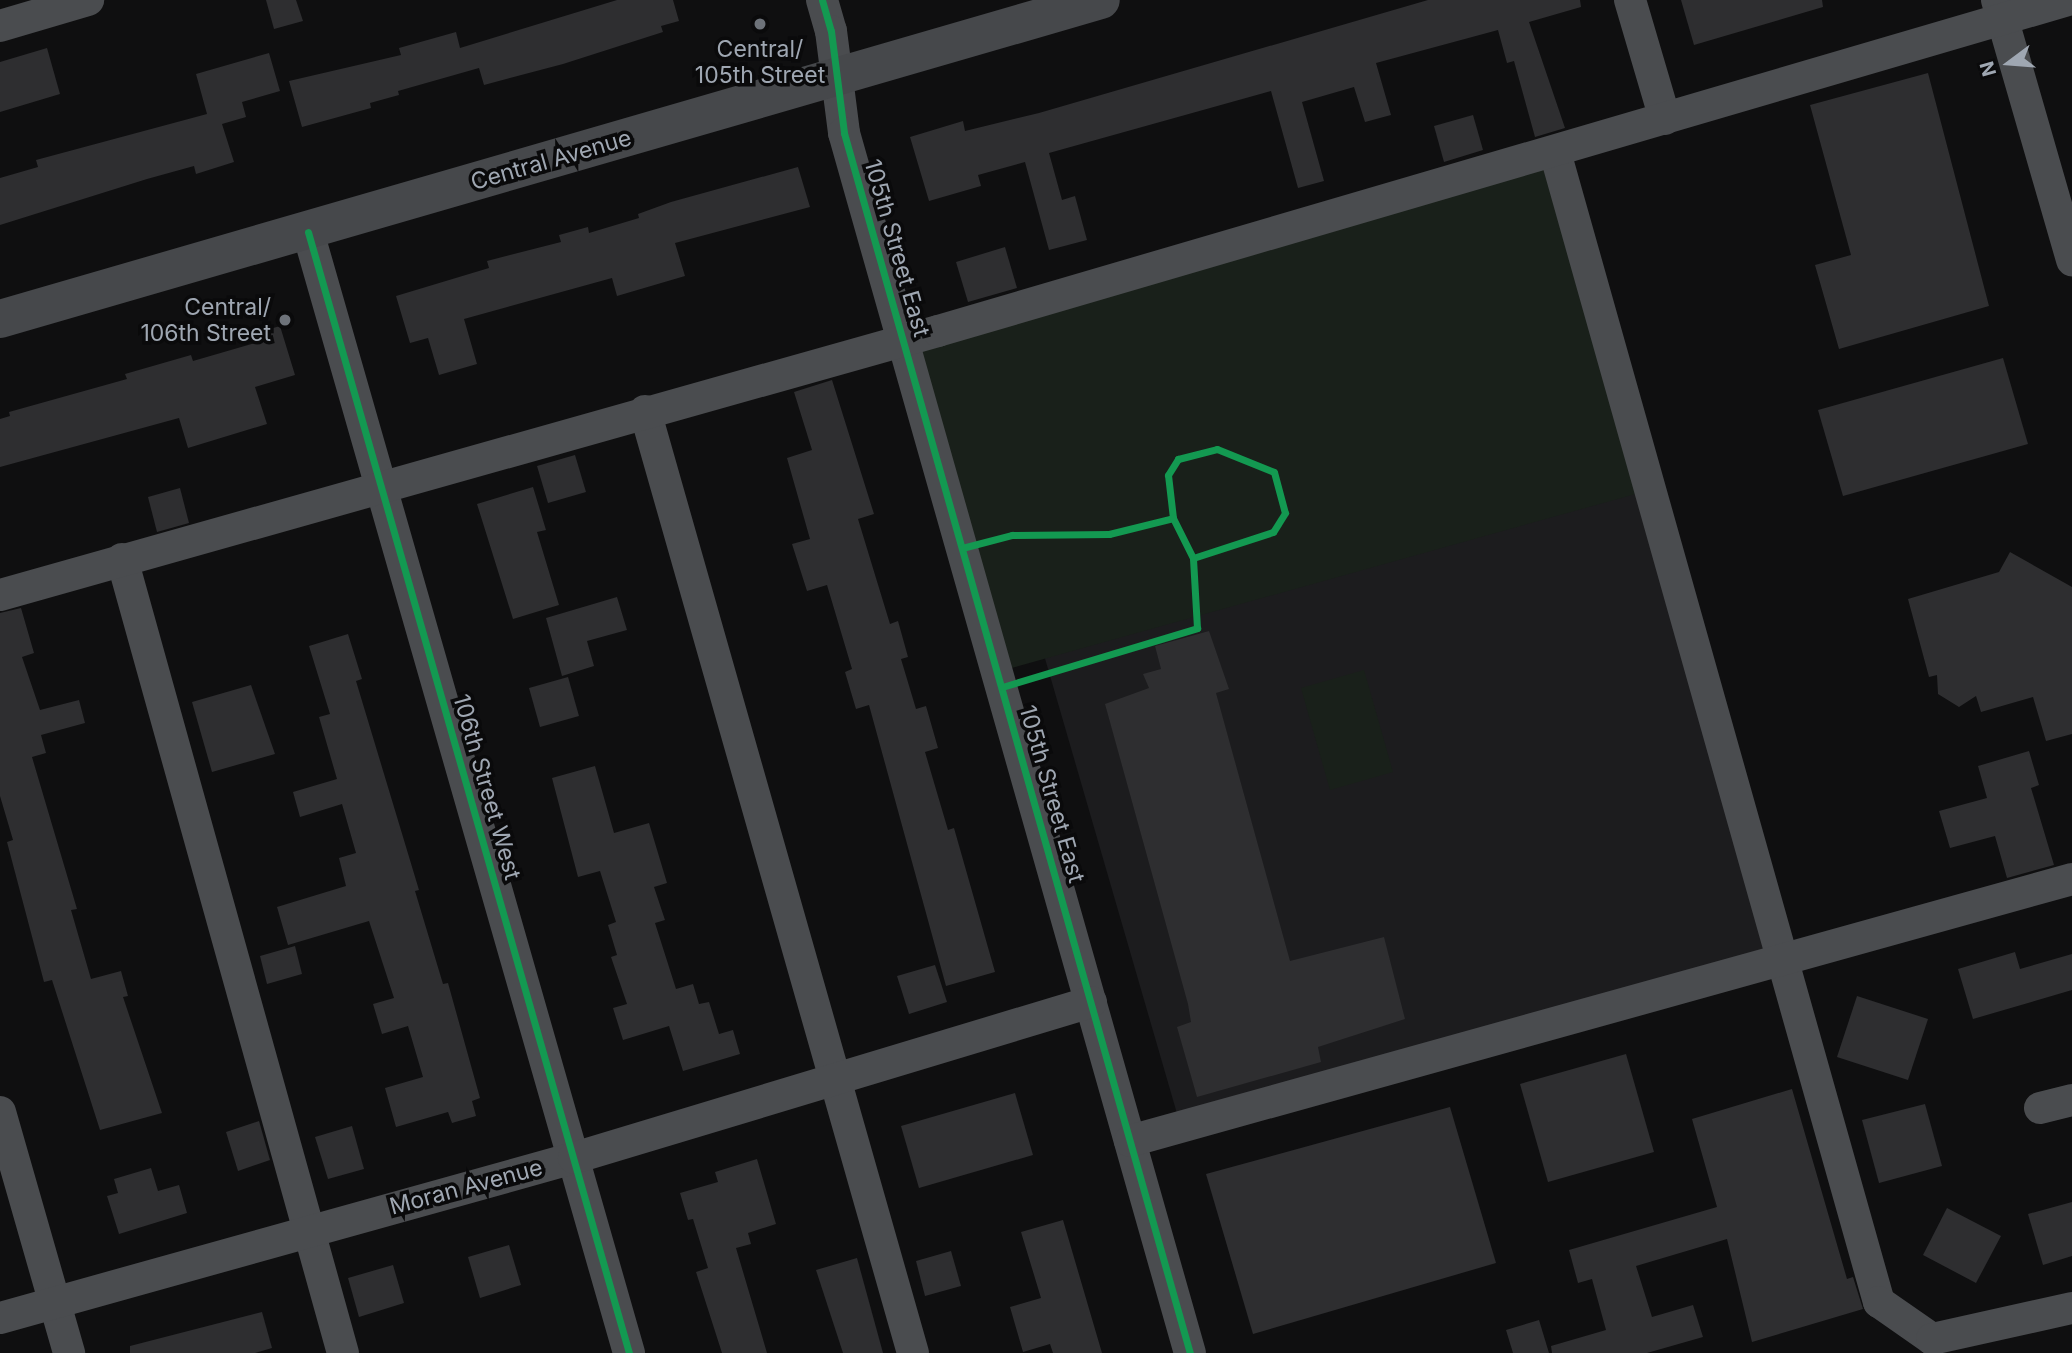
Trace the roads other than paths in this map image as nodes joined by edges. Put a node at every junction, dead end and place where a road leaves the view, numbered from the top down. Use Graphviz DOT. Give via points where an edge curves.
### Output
graph roads {
  1 [pos="88,0"];
  2 [pos="822,0"];
  3 [pos="1101,0"];
  4 [pos="1630,0"];
  5 [pos="2068,0"];
  6 [pos="2000,10"];
  7 [pos="0,26"];
  8 [pos="837,76"];
  9 [pos="1665,119"];
  10 [pos="1555,152"];
  11 [pos="2067,223"];
  12 [pos="307,232"];
  13 [pos="2072,260"];
  14 [pos="0,319"];
  15 [pos="904,340"];
  16 [pos="645,411"];
  17 [pos="380,485"];
  18 [pos="122,559"];
  19 [pos="0,595"];
  20 [pos="2072,879"];
  21 [pos="1783,957"];
  22 [pos="1091,1002"];
  23 [pos="835,1080"];
  24 [pos="2072,1100"];
  25 [pos="2040,1108"];
  26 [pos="0,1112"];
  27 [pos="1130,1141"];
  28 [pos="574,1158"];
  29 [pos="307,1229"];
  30 [pos="55,1302"];
  31 [pos="2072,1308"];
  32 [pos="0,1318"];
  33 [pos="69,1353"];
  34 [pos="343,1353"];
  35 [pos="629,1353"];
  36 [pos="913,1353"];
  37 [pos="1190,1353"];
  1 -- 7 [label="street"];
  2 -- 8 [label="street, 105th Street East"];
  3 -- 8 [label="main road, Central Avenue"];
  4 -- 9 [label="street"];
  5 -- 6 [label="street"];
  6 -- 9 [label="street"];
  6 -- 11 [label="street"];
  8 -- 12 [label="main road, Central Avenue"];
  8 -- 15 [label="street, 105th Street East" via="844,133"];
  9 -- 10 [label="street"];
  10 -- 15 [label="street"];
  10 -- 21 [label="street"];
  11 -- 13 [label="street"];
  12 -- 14 [label="main road, Central Avenue"];
  12 -- 17 [label="street, 106th Street West"];
  15 -- 16 [label="street"];
  15 -- 22 [label="street, 105th Street East"];
  16 -- 17 [label="street"];
  16 -- 23 [label="street"];
  17 -- 18 [label="street"];
  17 -- 28 [label="street, 106th Street West"];
  18 -- 19 [label="street"];
  18 -- 29 [label="street"];
  20 -- 21 [label="street"];
  21 -- 27 [label="street"];
  21 -- 31 [label="street" via="1879,1302 1932,1339"];
  22 -- 23 [label="street, Moran Avenue"];
  22 -- 27 [label="street, 105th Street East"];
  23 -- 28 [label="street, Moran Avenue"];
  23 -- 36 [label="street"];
  24 -- 25 [label="street"];
  26 -- 30 [label="street"];
  27 -- 37 [label="street, 105th Street East"];
  28 -- 29 [label="street, Moran Avenue"];
  28 -- 35 [label="street, 106th Street West"];
  29 -- 30 [label="street, Moran Avenue"];
  29 -- 34 [label="street"];
  30 -- 32 [label="street, Moran Avenue"];
  30 -- 33 [label="street"];
}
